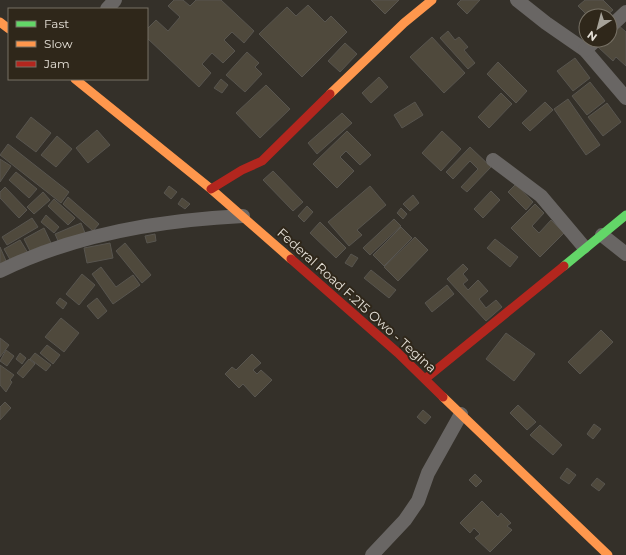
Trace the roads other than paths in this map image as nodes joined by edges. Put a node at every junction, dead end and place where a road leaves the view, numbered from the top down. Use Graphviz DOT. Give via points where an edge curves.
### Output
graph roads {
  1 [pos="115,0"];
  2 [pos="432,0"];
  3 [pos="517,0"];
  4 [pos="108,8"];
  5 [pos="626,12"];
  6 [pos="618,20"];
  7 [pos="0,22"];
  8 [pos="8,28"];
  9 [pos="585,50"];
  10 [pos="77,80"];
  11 [pos="626,98"];
  12 [pos="493,160"];
  13 [pos="211,189"];
  14 [pos="626,215"];
  15 [pos="243,216"];
  16 [pos="602,235"];
  17 [pos="584,247"];
  18 [pos="626,254"];
  19 [pos="0,271"];
  20 [pos="425,379"];
  21 [pos="461,414"];
  22 [pos="372,555"];
  23 [pos="608,555"];
  1 -- 4 [label="street"];
  2 -- 13 [label="main road" via="340,83 262,161"];
  3 -- 9 [label="street"];
  5 -- 6 [label="street"];
  7 -- 8 [label="main road"];
  9 -- 11 [label="street"];
  10 -- 13 [label="main road, Federal Road F.215 Owo - Tegina"];
  12 -- 17 [label="street" via="541,196"];
  13 -- 15 [label="main road, Federal Road F.215 Owo - Tegina"];
  14 -- 16 [label="main road"];
  15 -- 19 [label="street" via="154,224 112,233 59,247"];
  15 -- 20 [label="main road, Federal Road F.215 Owo - Tegina"];
  16 -- 17 [label="main road"];
  16 -- 18 [label="street"];
  17 -- 20 [label="main road"];
  20 -- 21 [label="main road, Federal Road F.215 Owo - Tegina"];
  21 -- 22 [label="street" via="431,467 418,501 405,520"];
  21 -- 23 [label="main road, Federal Road F.215 Owo - Tegina"];
}
